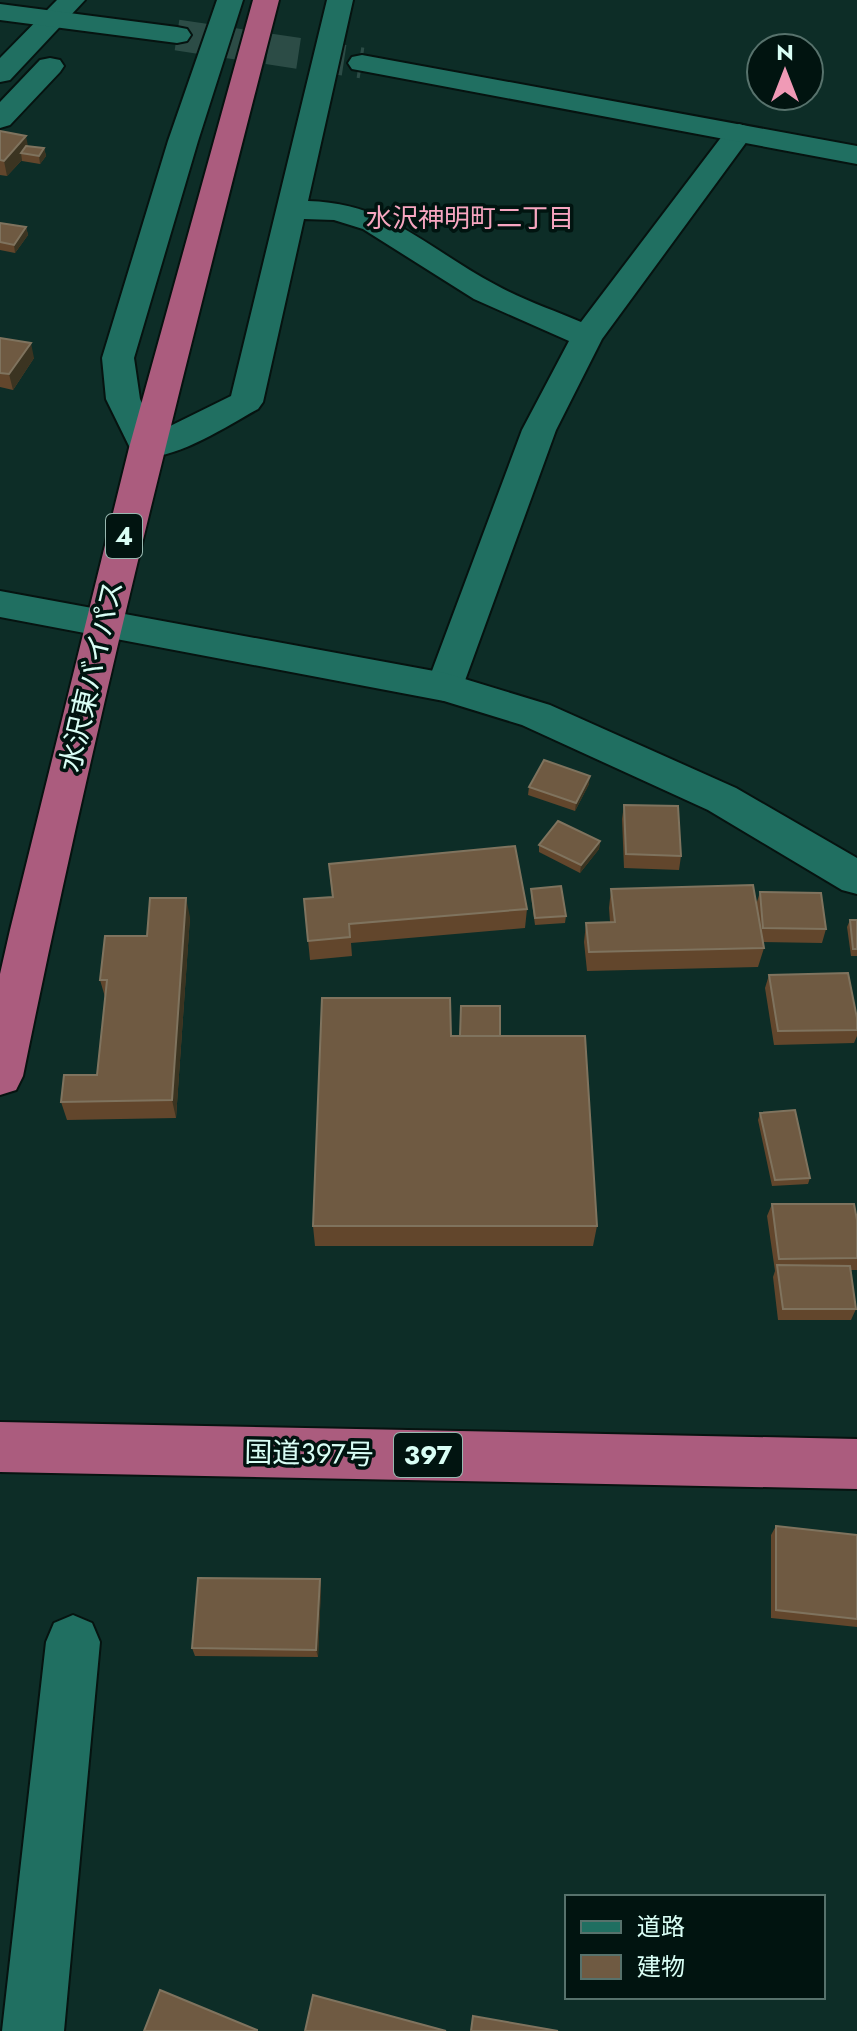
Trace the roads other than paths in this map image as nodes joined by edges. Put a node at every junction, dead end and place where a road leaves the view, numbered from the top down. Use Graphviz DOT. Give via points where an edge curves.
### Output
graph roads {
  1 [pos="230,0"];
  2 [pos="266,0"];
  3 [pos="340,0"];
  4 [pos="62,9"];
  5 [pos="0,12"];
  6 [pos="177,35"];
  7 [pos="362,63"];
  8 [pos="50,66"];
  9 [pos="0,74"];
  10 [pos="0,119"];
  11 [pos="739,133"];
  12 [pos="857,155"];
  13 [pos="290,210"];
  14 [pos="587,337"];
  15 [pos="146,448"];
  16 [pos="0,604"];
  17 [pos="102,625"];
  18 [pos="445,687"];
  19 [pos="857,878"];
  20 [pos="0,1076"];
  21 [pos="0,1447"];
  22 [pos="857,1464"];
  23 [pos="73,1642"];
  24 [pos="33,2031"];
  1 -- 15 [label="street" via="118,358 123,399"];
  2 -- 15 [label="highway, 水沢東バイパス / 4"];
  3 -- 13 [label="street"];
  4 -- 5 [label="street"];
  4 -- 6 [label="street"];
  4 -- 9 [label="street"];
  7 -- 11 [label="street"];
  8 -- 10 [label="street"];
  11 -- 12 [label="street"];
  11 -- 14 [label="street"];
  13 -- 14 [label="street" via="337,211 374,223 485,292"];
  13 -- 15 [label="street" via="246,402 184,435"];
  14 -- 18 [label="street" via="539,430"];
  15 -- 17 [label="highway, 水沢東バイパス / 4"];
  16 -- 17 [label="street"];
  17 -- 18 [label="street"];
  17 -- 20 [label="highway, 水沢東バイパス / 4"];
  18 -- 19 [label="street" via="536,715 722,799"];
  21 -- 22 [label="highway, 国道397号 / 397"];
  23 -- 24 [label="street"];
}
